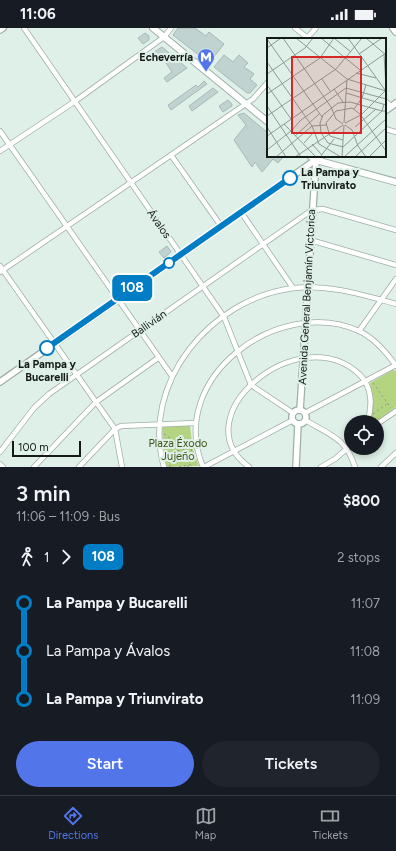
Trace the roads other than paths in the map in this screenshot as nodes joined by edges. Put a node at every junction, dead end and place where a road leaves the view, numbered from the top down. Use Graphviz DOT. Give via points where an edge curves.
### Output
graph roads {
  1 [pos="3,28"];
  2 [pos="24,28"];
  3 [pos="153,28"];
  4 [pos="171,28"];
  5 [pos="295,28"];
  6 [pos="316,28"];
  7 [pos="393,28"];
  8 [pos="0,30"];
  9 [pos="396,32"];
  10 [pos="164,37"];
  11 [pos="307,38"];
  12 [pos="267,83"];
  13 [pos="74,102"];
  14 [pos="245,104"];
  15 [pos="394,104"];
  16 [pos="386,110"];
  17 [pos="267,121"];
  18 [pos="386,129"];
  19 [pos="0,131"];
  20 [pos="396,132"];
  21 [pos="9,144"];
  22 [pos="0,151"];
  23 [pos="171,155"];
  24 [pos="316,157"];
  25 [pos="396,182"];
  26 [pos="130,183"];
  27 [pos="312,210"];
  28 [pos="240,212"];
  29 [pos="221,226"];
  30 [pos="66,227"];
  31 [pos="396,230"];
  32 [pos="310,240"];
  33 [pos="262,244"];
  34 [pos="180,255"];
  35 [pos="396,265"];
  36 [pos="1,270"];
  37 [pos="396,279"];
  38 [pos="203,287"];
  39 [pos="307,287"];
  40 [pos="293,288"];
  41 [pos="117,299"];
  42 [pos="382,300"];
  43 [pos="396,304"];
  44 [pos="224,317"];
  45 [pos="305,324"];
  46 [pos="359,331"];
  47 [pos="139,332"];
  48 [pos="54,343"];
  49 [pos="237,352"];
  50 [pos="158,358"];
  51 [pos="303,358"];
  52 [pos="396,366"];
  53 [pos="77,374"];
  54 [pos="172,376"];
  55 [pos="368,381"];
  56 [pos="0,382"];
  57 [pos="251,385"];
  58 [pos="96,402"];
  59 [pos="395,411"];
  60 [pos="302,412"];
  61 [pos="293,414"];
  62 [pos="368,415"];
  63 [pos="384,419"];
  64 [pos="305,420"];
  65 [pos="195,422"];
  66 [pos="296,422"];
  67 [pos="159,425"];
  68 [pos="115,429"];
  69 [pos="344,444"];
  70 [pos="234,451"];
  71 [pos="344,451"];
  72 [pos="0,452"];
  73 [pos="396,453"];
  74 [pos="351,455"];
  75 [pos="0,464"];
  76 [pos="4,467"];
  77 [pos="34,467"];
  78 [pos="79,467"];
  79 [pos="122,467"];
  80 [pos="164,467"];
  81 [pos="203,467"];
  82 [pos="249,467"];
  83 [pos="296,467"];
  84 [pos="321,467"];
  85 [pos="355,467"];
  86 [pos="381,467"];
  1 -- 8 [label="street"];
  2 -- 13 [label="street, Ávalos"];
  3 -- 10 [label="main road"];
  4 -- 10 [label="street"];
  5 -- 11 [label="street"];
  6 -- 11 [label="street"];
  7 -- 9 [label="main road"];
  10 -- 13 [label="street"];
  10 -- 14 [label="main road"];
  12 -- 14 [label="street"];
  13 -- 21 [label="street"];
  13 -- 26 [label="street, Ávalos"];
  14 -- 17 [label="main road"];
  14 -- 23 [label="street"];
  15 -- 16 [label="street"];
  18 -- 20 [label="street"];
  19 -- 21 [label="street"];
  21 -- 22 [label="street"];
  21 -- 30 [label="street"];
  23 -- 26 [label="street"];
  23 -- 29 [label="street"];
  24 -- 25 [label="main road"];
  24 -- 27 [label="street, Avenida General Benjamín Victorica"];
  24 -- 28 [label="street"];
  26 -- 30 [label="street"];
  26 -- 34 [label="street, Ávalos"];
  27 -- 31 [label="street" via="323,209"];
  27 -- 32 [label="street, Avenida General Benjamín Victorica"];
  27 -- 33 [label="street, Ballivián"];
  28 -- 29 [label="street"];
  28 -- 33 [label="street"];
  29 -- 34 [label="street"];
  30 -- 36 [label="street"];
  30 -- 41 [label="street"];
  32 -- 35 [label="street"];
  32 -- 39 [label="street, Avenida General Benjamín Victorica"];
  33 -- 38 [label="street, Ballivián"];
  33 -- 40 [label="street"];
  34 -- 38 [label="street, Ávalos"];
  34 -- 41 [label="street"];
  36 -- 48 [label="street"];
  37 -- 42 [label="street"];
  38 -- 44 [label="street, Ávalos"];
  38 -- 47 [label="street, Ballivián"];
  39 -- 40 [label="street"];
  39 -- 42 [label="street" via="335,289"];
  39 -- 45 [label="street, Avenida General Benjamín Victorica"];
  40 -- 44 [label="street" via="267,295"];
  41 -- 47 [label="street"];
  41 -- 48 [label="street"];
  42 -- 43 [label="street"];
  42 -- 46 [label="street"];
  44 -- 49 [label="street, Ávalos"];
  44 -- 54 [label="street" via="192,346"];
  45 -- 46 [label="street" via="336,325"];
  45 -- 49 [label="street" via="272,332"];
  45 -- 51 [label="street, Avenida General Benjamín Victorica"];
  46 -- 52 [label="street" via="377,344"];
  47 -- 50 [label="street"];
  47 -- 53 [label="street, Ballivián"];
  48 -- 53 [label="street"];
  48 -- 56 [label="street"];
  49 -- 57 [label="street, Ávalos"];
  49 -- 65 [label="street" via="220,368 208,386 200,401"];
  50 -- 54 [label="street"];
  50 -- 58 [label="street"];
  51 -- 55 [label="street" via="327,358 342,362"];
  51 -- 57 [label="street" via="271,370"];
  51 -- 60 [label="street, Avenida General Benjamín Victorica"];
  52 -- 55 [label="street"];
  53 -- 58 [label="street"];
  53 -- 72 [label="street, Ballivián" via="43,399"];
  54 -- 67 [label="street" via="162,404"];
  55 -- 60 [label="street"];
  55 -- 62 [label="street"];
  57 -- 61 [label="street"];
  57 -- 70 [label="street" via="236,404 230,420 229,436"];
  58 -- 68 [label="street"];
  58 -- 77 [label="street"];
  59 -- 63 [label="street"];
  60 -- 61 [label="street"];
  60 -- 64 [label="street, Avenida General Benjamín Victorica"];
  61 -- 66 [label="street"];
  64 -- 66 [label="street"];
  64 -- 69 [label="street"];
  65 -- 67 [label="street"];
  65 -- 81 [label="street" via="196,445"];
  66 -- 70 [label="street"];
  66 -- 83 [label="street"];
  67 -- 68 [label="street" via="124,425"];
  67 -- 80 [label="street" via="159,444"];
  68 -- 78 [label="street"];
  68 -- 79 [label="street"];
  70 -- 81 [label="street"];
  70 -- 82 [label="street"];
  71 -- 84 [label="street"];
  73 -- 86 [label="street"];
  74 -- 85 [label="street"];
  75 -- 76 [label="street"];
}
